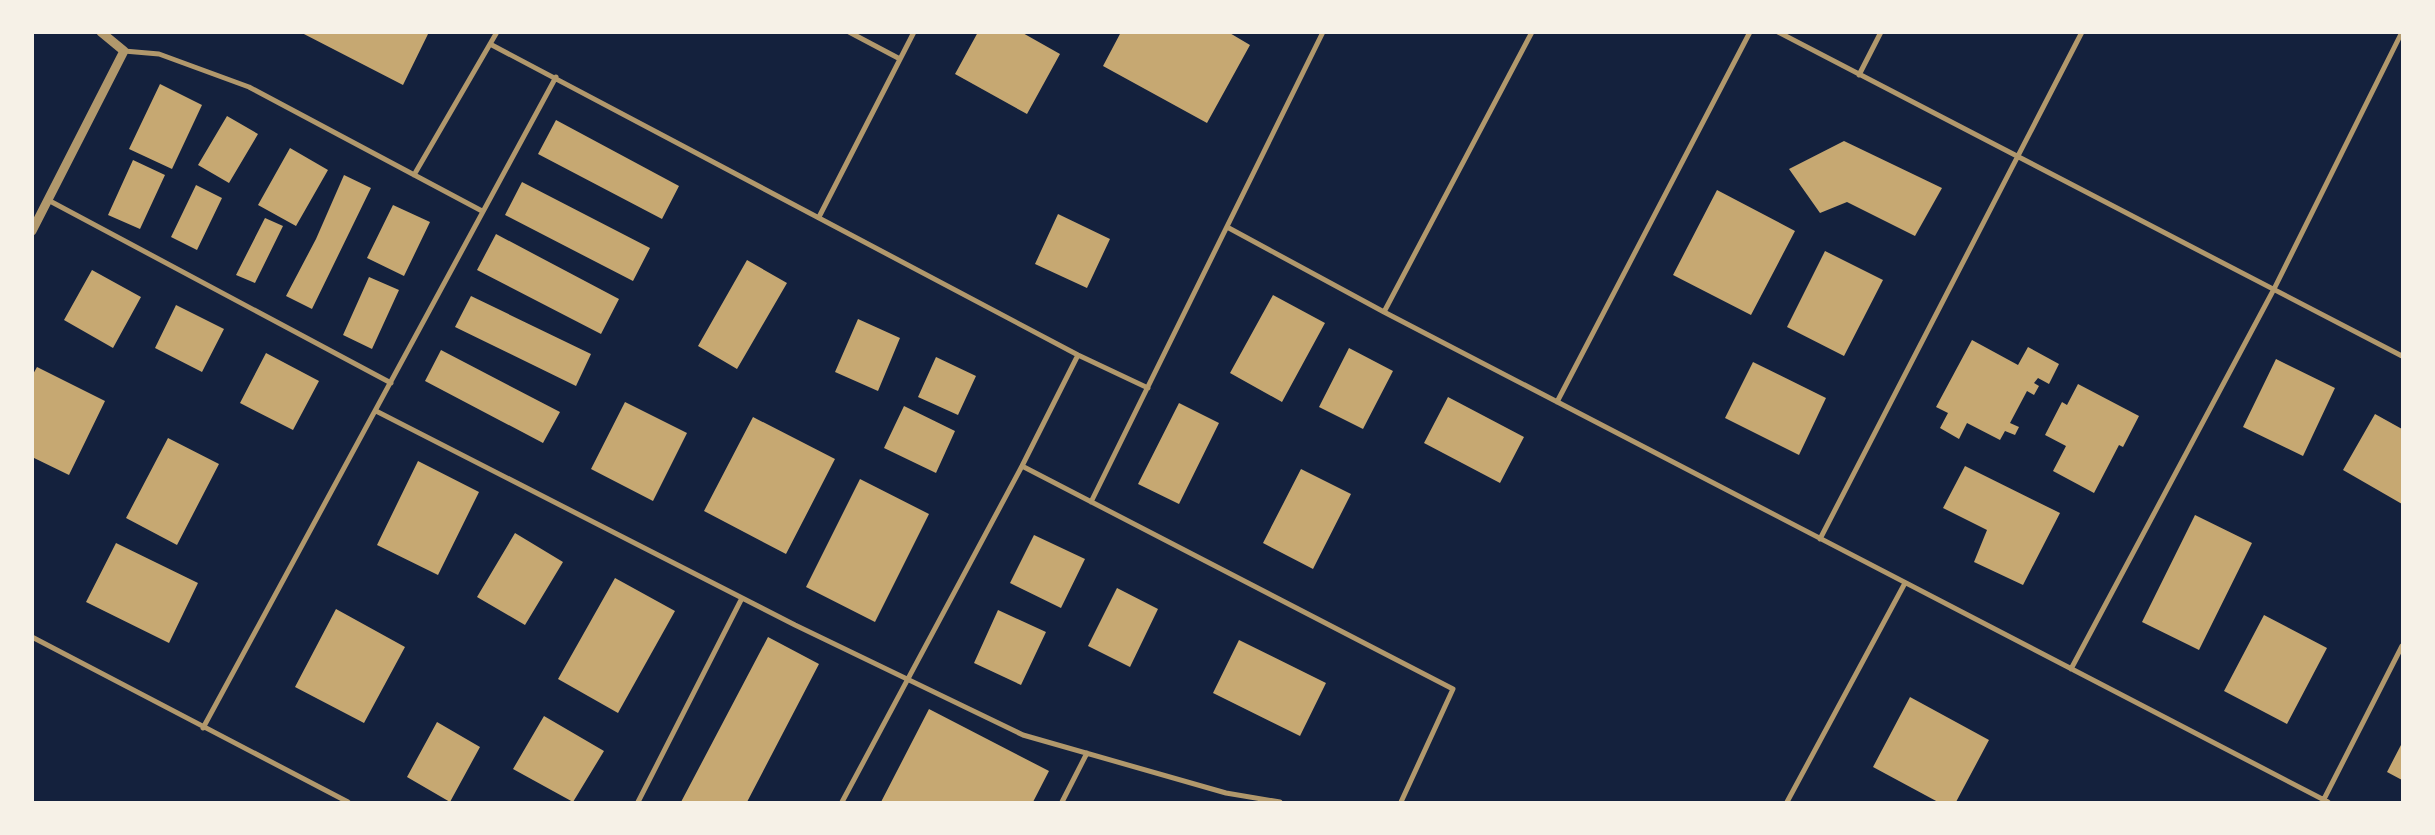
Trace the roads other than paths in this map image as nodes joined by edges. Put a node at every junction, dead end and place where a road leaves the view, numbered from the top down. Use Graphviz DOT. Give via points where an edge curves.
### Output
graph roads {
  1 [pos="101,32"];
  2 [pos="497,32"];
  3 [pos="849,32"];
  4 [pos="914,32"];
  5 [pos="1323,32"];
  6 [pos="1532,32"];
  7 [pos="1750,32"];
  8 [pos="1778,32"];
  9 [pos="1881,32"];
  10 [pos="2082,32"];
  11 [pos="2402,32"];
  12 [pos="490,44"];
  13 [pos="124,51"];
  14 [pos="900,60"];
  15 [pos="1859,75"];
  16 [pos="556,77"];
  17 [pos="2019,157"];
  18 [pos="414,175"];
  19 [pos="48,200"];
  20 [pos="482,211"];
  21 [pos="818,217"];
  22 [pos="1227,228"];
  23 [pos="32,231"];
  24 [pos="2274,289"];
  25 [pos="1384,312"];
  26 [pos="1078,355"];
  27 [pos="2402,356"];
  28 [pos="391,383"];
  29 [pos="1148,388"];
  30 [pos="1557,402"];
  31 [pos="376,410"];
  32 [pos="1022,466"];
  33 [pos="1091,502"];
  34 [pos="1820,539"];
  35 [pos="1905,582"];
  36 [pos="742,598"];
  37 [pos="32,637"];
  38 [pos="2402,646"];
  39 [pos="2071,669"];
  40 [pos="908,679"];
  41 [pos="203,728"];
  42 [pos="1088,753"];
  43 [pos="348,802"];
  44 [pos="638,802"];
  45 [pos="842,802"];
  46 [pos="1062,802"];
  47 [pos="1280,802"];
  48 [pos="1401,802"];
  49 [pos="1787,802"];
  50 [pos="2324,802"];
  1 -- 13 [label="street"];
  2 -- 12 [label="street"];
  3 -- 14 [label="street"];
  4 -- 14 [label="street"];
  5 -- 22 [label="street"];
  6 -- 25 [label="street"];
  7 -- 30 [label="street"];
  8 -- 15 [label="street"];
  9 -- 15 [label="street"];
  10 -- 17 [label="street"];
  11 -- 24 [label="street"];
  12 -- 16 [label="street"];
  12 -- 18 [label="street"];
  13 -- 18 [label="street" via="159,54 249,87"];
  13 -- 19 [label="street"];
  14 -- 21 [label="street"];
  15 -- 17 [label="street"];
  16 -- 20 [label="street"];
  16 -- 21 [label="street"];
  17 -- 24 [label="street"];
  17 -- 34 [label="street"];
  18 -- 20 [label="street"];
  19 -- 23 [label="street"];
  19 -- 28 [label="street"];
  20 -- 28 [label="street"];
  21 -- 26 [label="street"];
  22 -- 25 [label="street"];
  22 -- 29 [label="street"];
  24 -- 27 [label="street"];
  24 -- 39 [label="street"];
  25 -- 30 [label="street"];
  26 -- 29 [label="street"];
  26 -- 32 [label="street"];
  28 -- 31 [label="street"];
  29 -- 33 [label="street"];
  30 -- 34 [label="street"];
  31 -- 36 [label="street"];
  31 -- 41 [label="street"];
  32 -- 33 [label="street"];
  32 -- 40 [label="street"];
  33 -- 48 [label="street" via="1453,689"];
  34 -- 35 [label="street"];
  35 -- 39 [label="street"];
  35 -- 49 [label="street"];
  36 -- 40 [label="street"];
  36 -- 44 [label="street"];
  37 -- 41 [label="street"];
  38 -- 50 [label="street"];
  39 -- 50 [label="street"];
  40 -- 42 [label="street" via="1023,735"];
  40 -- 45 [label="street"];
  41 -- 43 [label="street"];
  42 -- 46 [label="street"];
  42 -- 47 [label="street" via="1226,793"];
}
